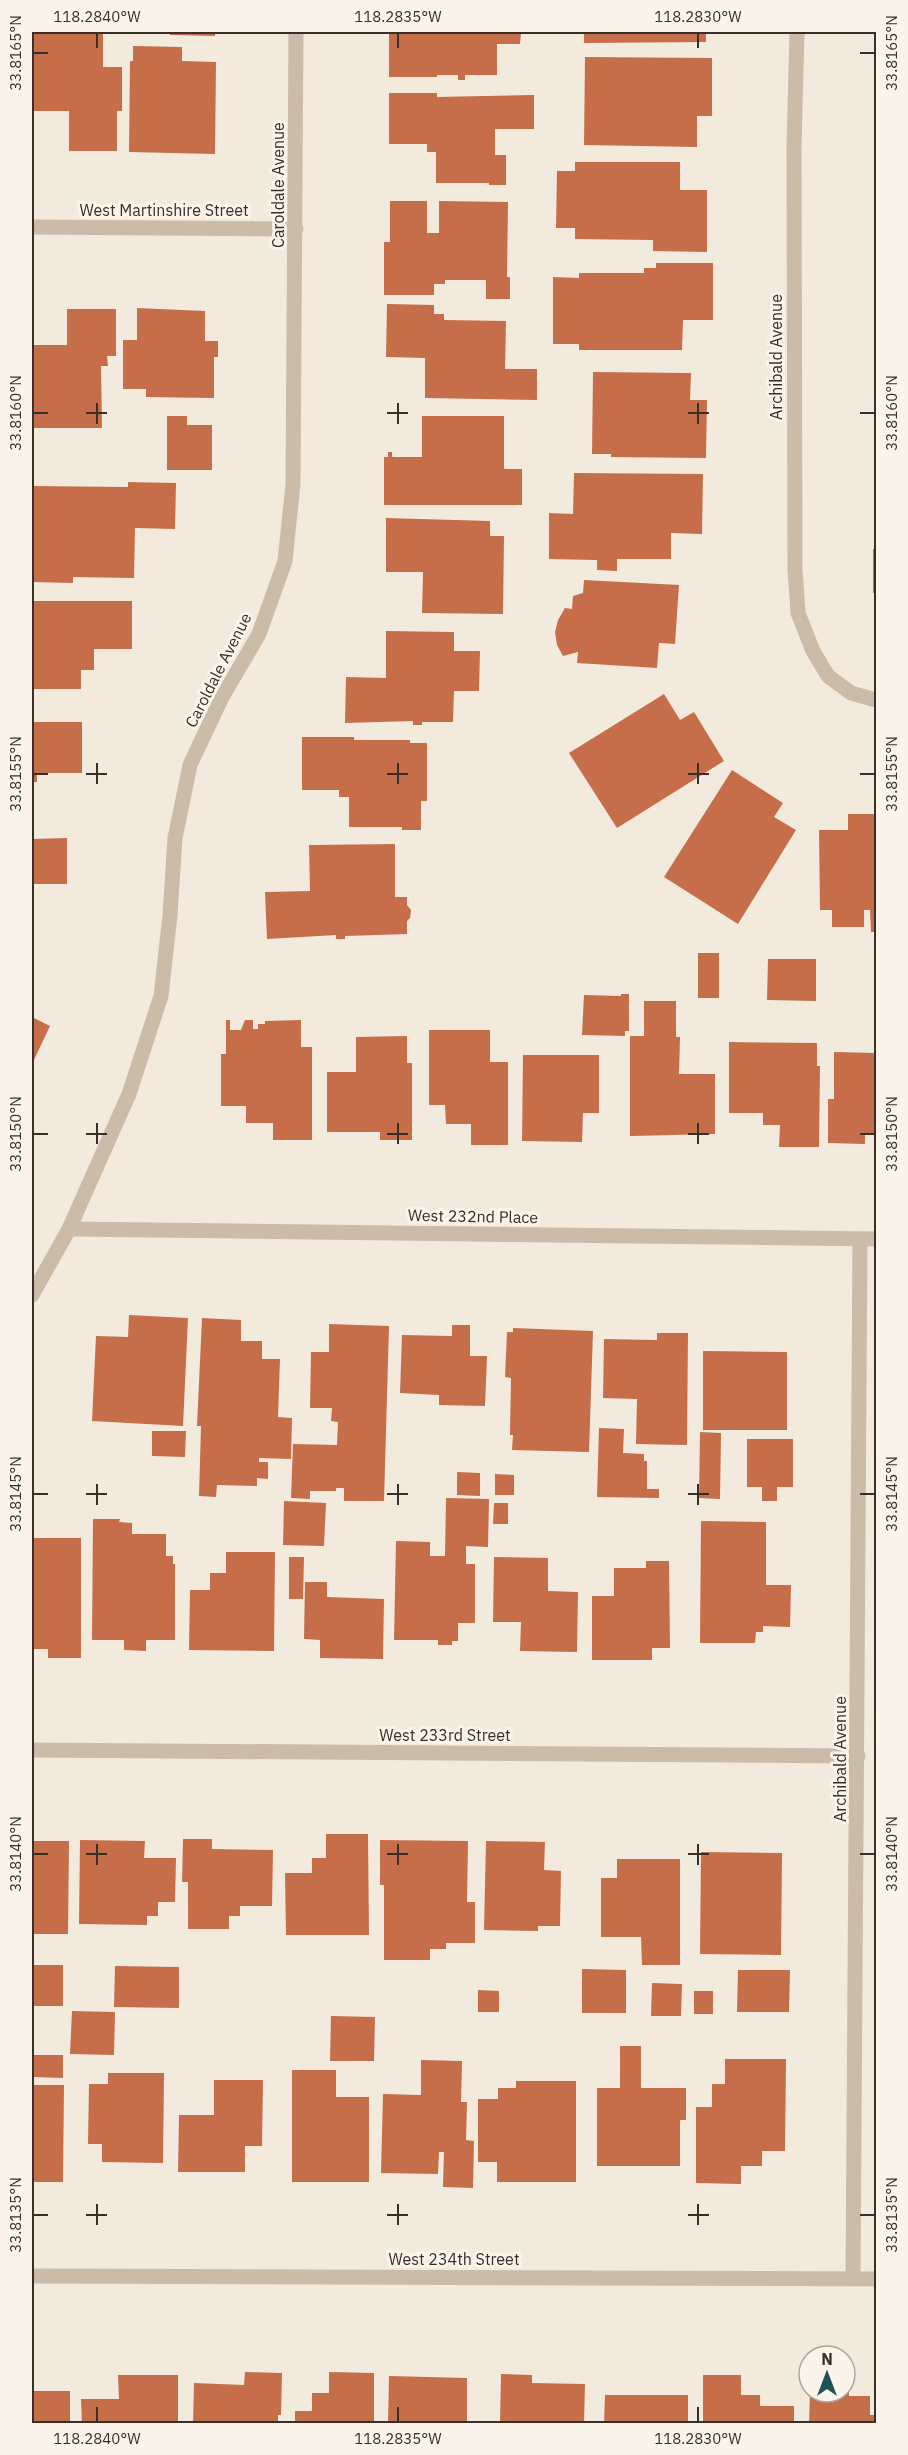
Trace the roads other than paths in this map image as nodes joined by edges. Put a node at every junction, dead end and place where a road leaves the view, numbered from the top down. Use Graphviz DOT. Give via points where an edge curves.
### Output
graph roads {
  1 [pos="296,32"];
  2 [pos="797,32"];
  3 [pos="32,227"];
  4 [pos="296,229"];
  5 [pos="876,700"];
  6 [pos="69,1229"];
  7 [pos="860,1239"];
  8 [pos="876,1239"];
  9 [pos="32,1295"];
  10 [pos="32,1750"];
  11 [pos="858,1756"];
  12 [pos="32,2276"];
  13 [pos="853,2279"];
  14 [pos="876,2279"];
  1 -- 4 [label="street, Caroldale Avenue"];
  2 -- 5 [label="street, Archibald Avenue" via="794,147 798,613 813,651 828,675 851,693"];
  3 -- 4 [label="street, West Martinshire Street"];
  4 -- 6 [label="street, Caroldale Avenue" via="293,484 285,561 259,634 221,699 190,765 175,838 161,996 129,1094"];
  6 -- 7 [label="street, West 232nd Place"];
  6 -- 9 [label="street, Caroldale Avenue"];
  7 -- 8 [label="street, West 232nd Place"];
  7 -- 11 [label="street, Archibald Avenue"];
  10 -- 11 [label="street, West 233rd Street"];
  11 -- 13 [label="street, Archibald Avenue"];
  12 -- 13 [label="street, West 234th Street"];
  13 -- 14 [label="street, West 234th Street"];
}
